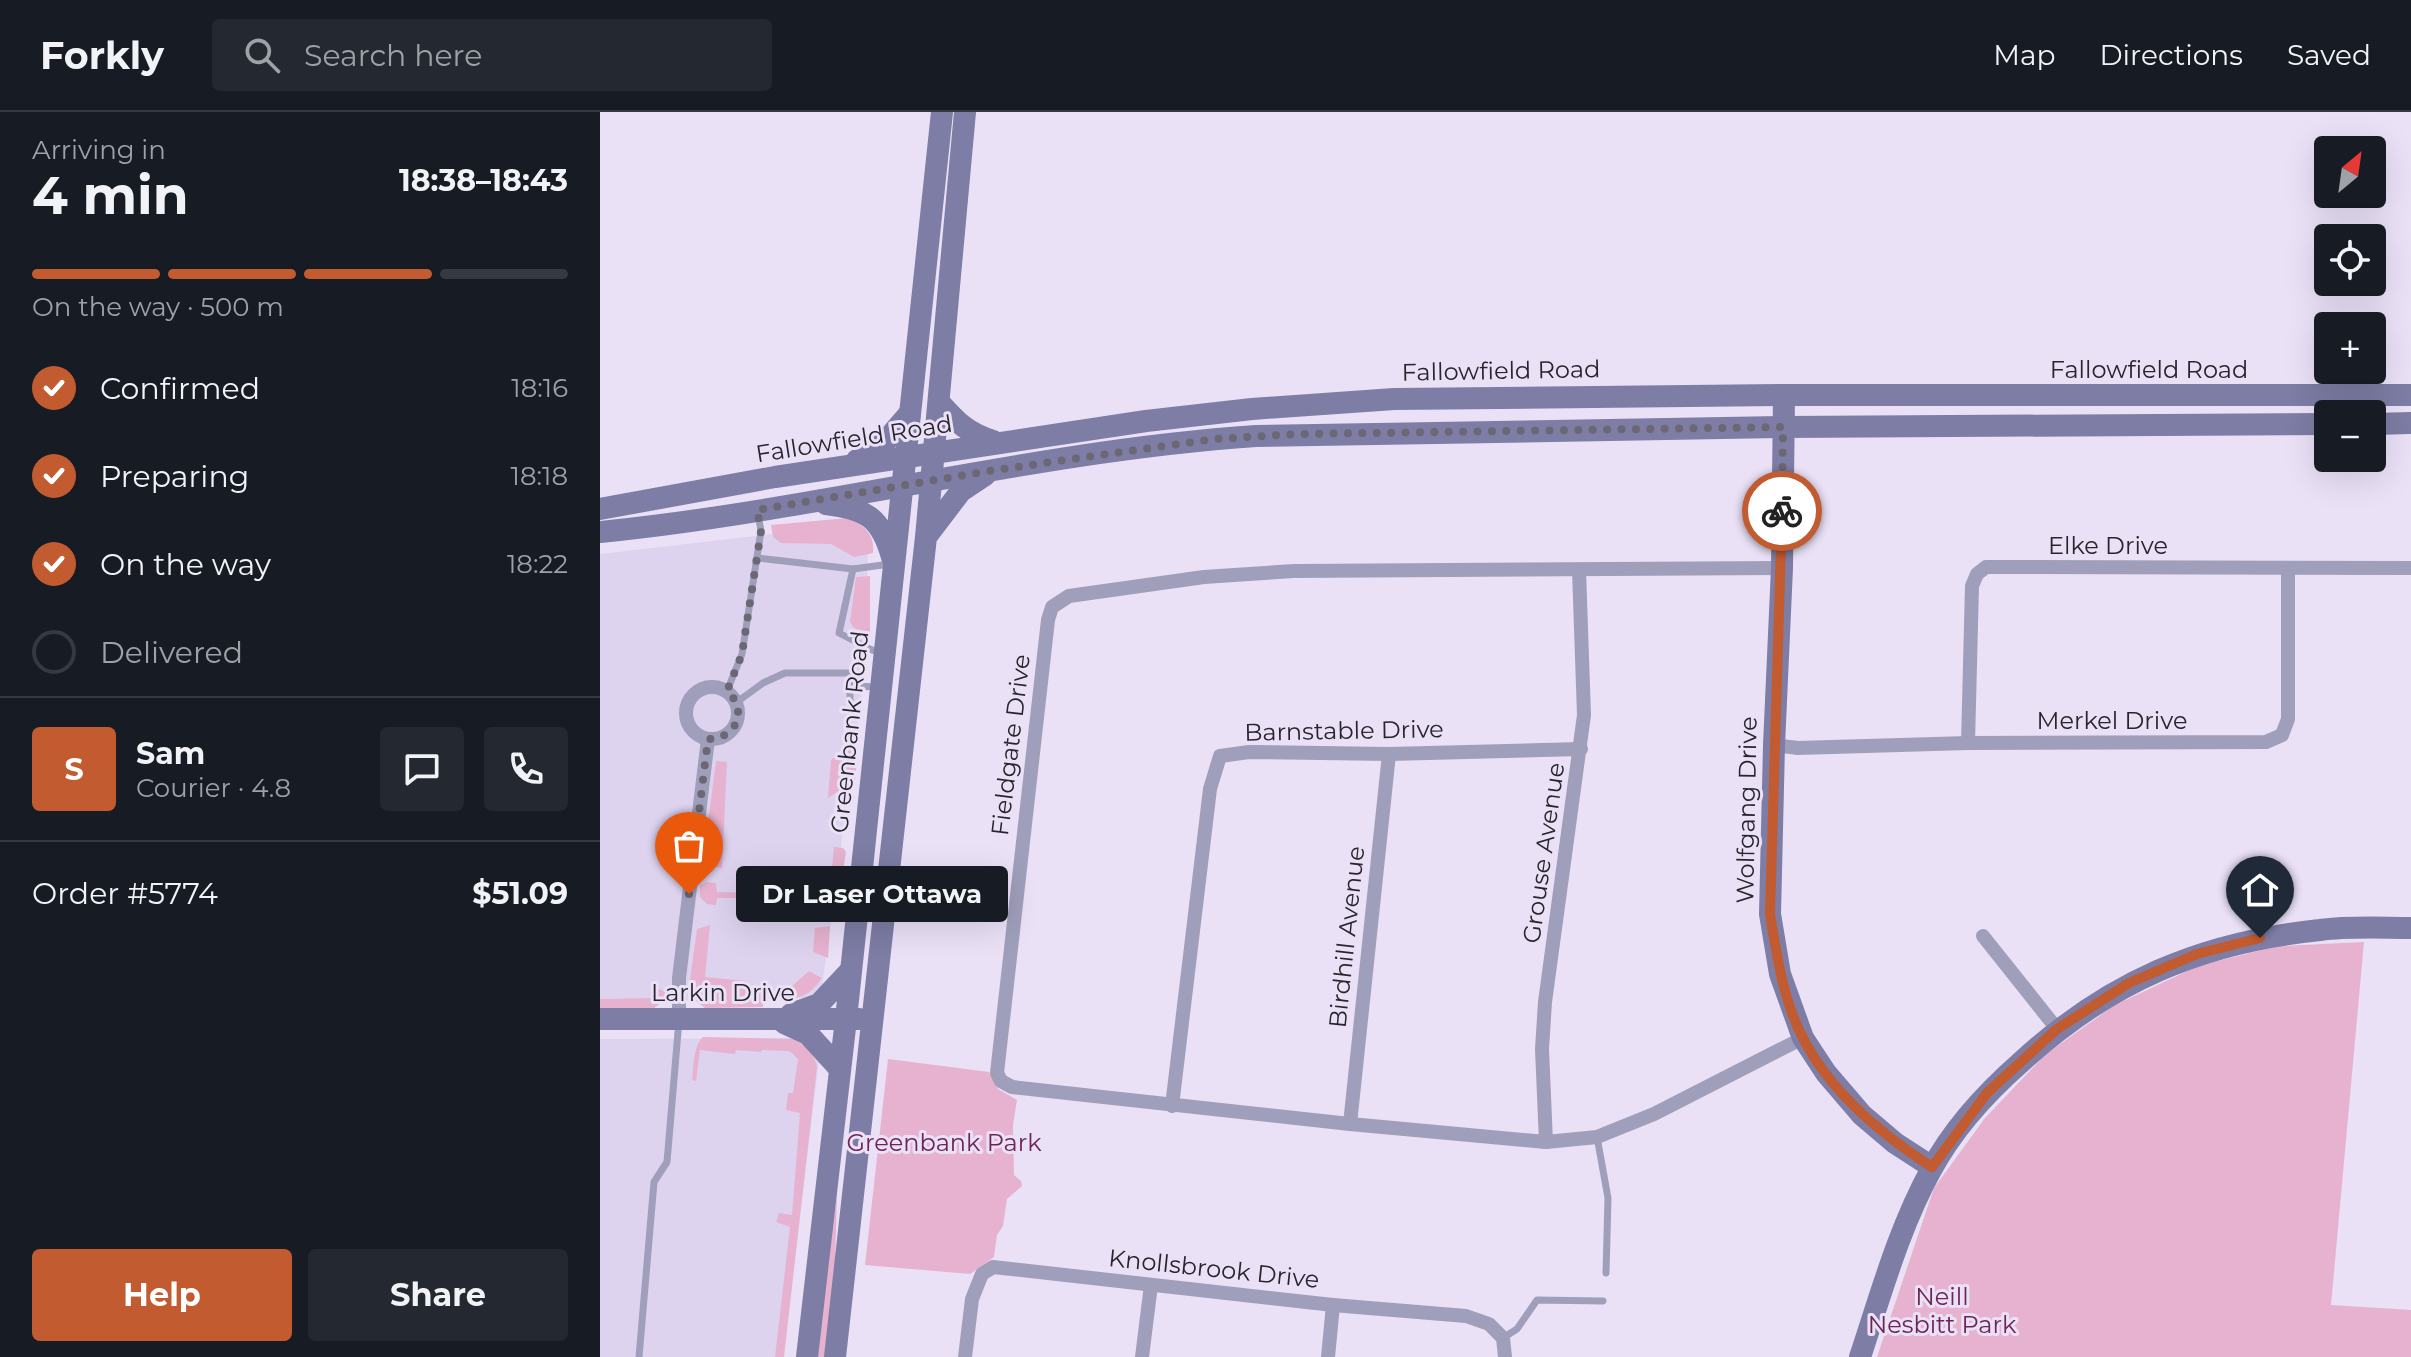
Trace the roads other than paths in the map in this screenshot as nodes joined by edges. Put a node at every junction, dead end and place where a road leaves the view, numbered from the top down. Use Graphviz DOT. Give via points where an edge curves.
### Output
graph roads {
  1 [pos="942,112"];
  2 [pos="965,112"];
  3 [pos="1784,395"];
  4 [pos="2411,395"];
  5 [pos="939,402"];
  6 [pos="910,413"];
  7 [pos="2411,423"];
  8 [pos="2314,424"];
  9 [pos="2386,424"];
  10 [pos="1783,427"];
  11 [pos="998,443"];
  12 [pos="935,451"];
  13 [pos="905,456"];
  14 [pos="848,466"];
  15 [pos="995,470"];
  16 [pos="931,480"];
  17 [pos="902,485"];
  18 [pos="809,502"];
  19 [pos="600,509"];
  20 [pos="757,510"];
  21 [pos="600,532"];
  22 [pos="926,537"];
  23 [pos="757,558"];
  24 [pos="894,564"];
  25 [pos="1782,568"];
  26 [pos="2411,568"];
  27 [pos="853,569"];
  28 [pos="1579,570"];
  29 [pos="2288,570"];
  30 [pos="885,652"];
  31 [pos="850,686"];
  32 [pos="881,687"];
  33 [pos="732,696"];
  34 [pos="850,702"];
  35 [pos="708,739"];
  36 [pos="1968,743"];
  37 [pos="1774,745"];
  38 [pos="1581,749"];
  39 [pos="1389,754"];
  40 [pos="2411,928"];
  41 [pos="1983,936"];
  42 [pos="851,970"];
  43 [pos="600,1019"];
  44 [pos="679,1019"];
  45 [pos="846,1019"];
  46 [pos="872,1019"];
  47 [pos="775,1020"];
  48 [pos="2057,1029"];
  49 [pos="1803,1038"];
  50 [pos="840,1069"];
  51 [pos="1172,1106"];
  52 [pos="1350,1124"];
  53 [pos="1597,1137"];
  54 [pos="1546,1142"];
  55 [pos="1932,1167"];
  56 [pos="1606,1273"];
  57 [pos="1151,1285"];
  58 [pos="1603,1301"];
  59 [pos="1333,1305"];
  60 [pos="1503,1338"];
  61 [pos="639,1357"];
  62 [pos="807,1357"];
  63 [pos="835,1357"];
  64 [pos="965,1357"];
  65 [pos="1142,1357"];
  66 [pos="1328,1357"];
  67 [pos="1505,1357"];
  68 [pos="1860,1357"];
  1 -- 6 [label="main road, Greenbank Road"];
  2 -- 5 [label="main road"];
  3 -- 4 [label="main road, Fallowfield Road"];
  3 -- 10 [label="main road, Wolfgang Drive"];
  3 -- 11 [label="main road, Fallowfield Road" via="1381,400 1197,415"];
  5 -- 11 [label="main road" via="974,436"];
  5 -- 12 [label="main road"];
  6 -- 13 [label="main road, Greenbank Road"];
  6 -- 14 [label="main road" via="884,443"];
  7 -- 9 [label="main road"];
  8 -- 10 [label="main road"];
  10 -- 15 [label="main road" via="1270,435 1179,442"];
  10 -- 25 [label="main road, Wolfgang Drive"];
  11 -- 12 [label="main road, Fallowfield Road"];
  12 -- 13 [label="main road, Fallowfield Road"];
  12 -- 16 [label="main road"];
  13 -- 14 [label="main road, Fallowfield Road"];
  13 -- 17 [label="main road, Greenbank Road"];
  14 -- 19 [label="main road, Fallowfield Road"];
  15 -- 16 [label="main road"];
  15 -- 22 [label="main road" via="961,491"];
  16 -- 17 [label="main road"];
  16 -- 22 [label="main road"];
  17 -- 18 [label="main road"];
  17 -- 24 [label="main road, Greenbank Road"];
  18 -- 20 [label="main road"];
  18 -- 24 [label="main road" via="847,507 876,521"];
  20 -- 21 [label="main road"];
  20 -- 23 [label="lane"];
  22 -- 46 [label="main road"];
  23 -- 27 [label="lane"];
  23 -- 33 [label="lane"];
  24 -- 27 [label="lane"];
  24 -- 30 [label="main road, Greenbank Road"];
  25 -- 28 [label="street, Fieldgate Drive"];
  25 -- 37 [label="main road, Wolfgang Drive"];
  26 -- 29 [label="street, Elke Drive"];
  27 -- 30 [label="lane" via="839,633"];
  28 -- 38 [label="street, Grouse Avenue"];
  28 -- 51 [label="street, Fieldgate Drive" via="1294,571 1204,577 1069,596 1052,607 997,1073 1012,1087"];
  29 -- 36 [label="street, Merkel Drive" via="2288,719 2282,735 2266,742"];
  29 -- 36 [label="street, Elke Drive" via="1986,567 1972,586"];
  30 -- 32 [label="main road, Greenbank Road"];
  31 -- 32 [label="lane"];
  31 -- 33 [label="lane" via="850,673 785,673"];
  31 -- 34 [label="lane"];
  32 -- 42 [label="main road, Greenbank Road"];
  33 -- 35 [label="street" via="739,716 733,730"];
  33 -- 35 [label="street" via="717,687 703,688 691,698 688,723"];
  35 -- 44 [label="street" via="679,978"];
  36 -- 37 [label="street, Merkel Drive"];
  37 -- 49 [label="main road, Wolfgang Drive" via="1770,914 1780,974"];
  38 -- 39 [label="street, Barnstable Drive"];
  38 -- 54 [label="street, Grouse Avenue" via="1545,1002"];
  39 -- 51 [label="street, Barnstable Drive" via="1220,756 1210,789"];
  39 -- 52 [label="street, Birdhill Avenue"];
  40 -- 48 [label="main road" via="2322,929 2197,954 2129,983"];
  41 -- 48 [label="street"];
  42 -- 45 [label="main road, Greenbank Road"];
  42 -- 47 [label="main road" via="819,1004"];
  43 -- 44 [label="main road, Larkin Drive"];
  44 -- 47 [label="main road, Larkin Drive"];
  44 -- 61 [label="lane" via="667,1162 654,1182"];
  45 -- 46 [label="main road, Larkin Drive"];
  45 -- 47 [label="main road, Larkin Drive"];
  45 -- 50 [label="main road, Greenbank Road"];
  46 -- 63 [label="main road"];
  47 -- 50 [label="main road" via="808,1034"];
  48 -- 55 [label="main road" via="1987,1093"];
  49 -- 53 [label="street, Fieldgate Drive"];
  49 -- 55 [label="main road, Wolfgang Drive" via="1862,1115"];
  50 -- 62 [label="main road, Greenbank Road"];
  51 -- 52 [label="street, Fieldgate Drive"];
  52 -- 54 [label="street, Fieldgate Drive"];
  53 -- 54 [label="street, Fieldgate Drive"];
  53 -- 56 [label="lane" via="1608,1198"];
  55 -- 68 [label="main road" via="1904,1226"];
  57 -- 59 [label="street, Knollsbrook Drive"];
  57 -- 64 [label="street, Knollsbrook Drive" via="993,1267 982,1274 972,1299"];
  57 -- 65 [label="street"];
  58 -- 60 [label="lane" via="1537,1300 1517,1329"];
  59 -- 60 [label="street, Knollsbrook Drive" via="1466,1316 1489,1324"];
  59 -- 66 [label="street"];
  60 -- 67 [label="street"];
}
